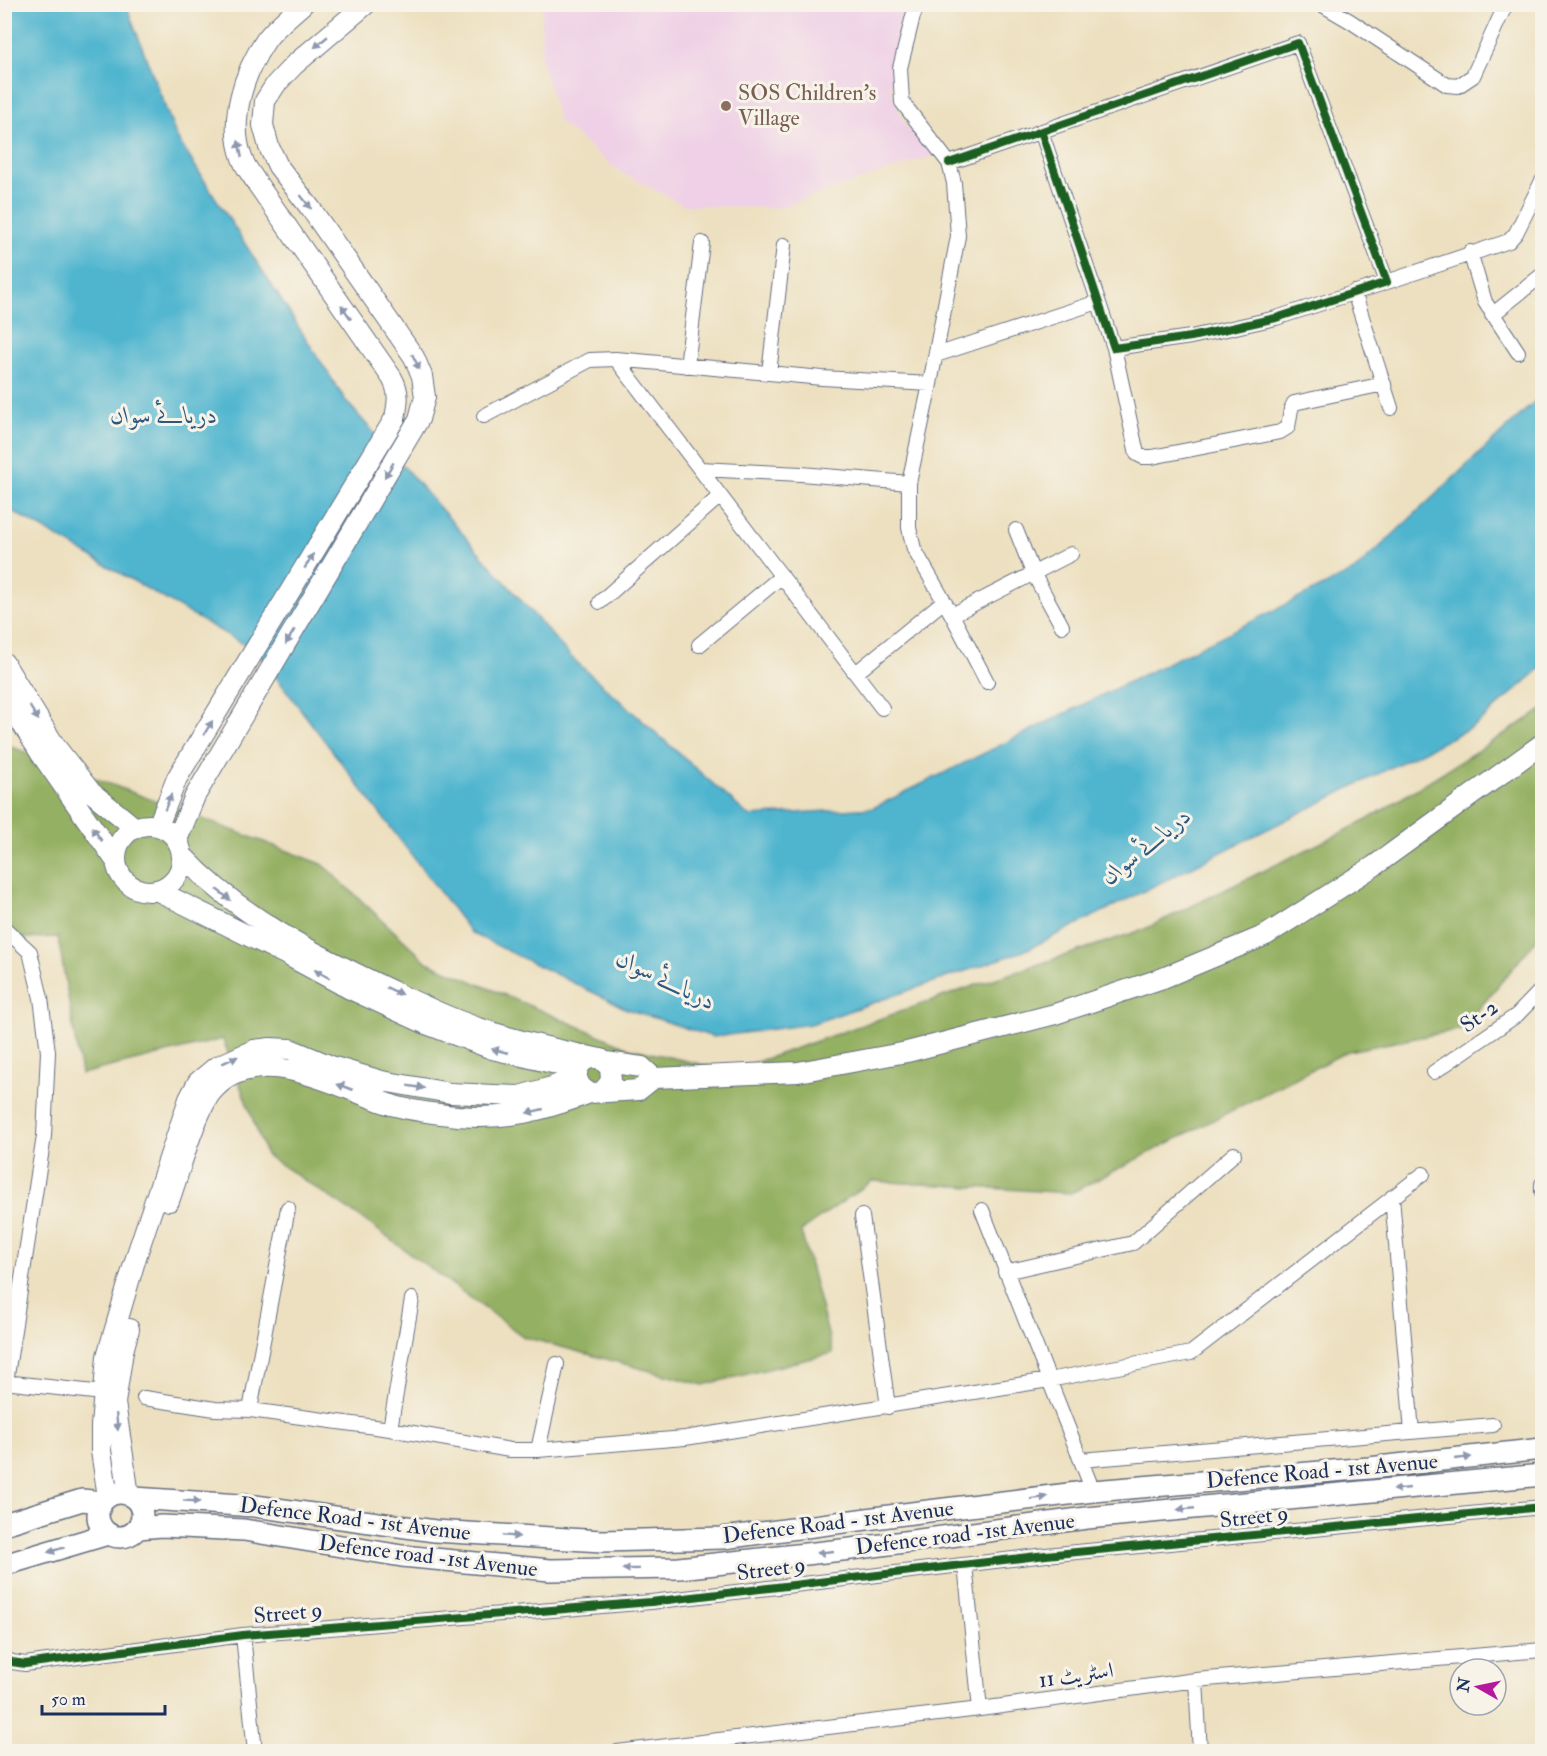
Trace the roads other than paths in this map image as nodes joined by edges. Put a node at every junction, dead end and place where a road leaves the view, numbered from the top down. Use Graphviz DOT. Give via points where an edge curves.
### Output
graph roads {
  1 [pos="303,4"];
  2 [pos="366,4"];
  3 [pos="918,4"];
  4 [pos="1321,4"];
  5 [pos="1506,4"];
  6 [pos="1041,131"];
  7 [pos="949,163"];
  8 [pos="1542,181"];
  9 [pos="702,243"];
  10 [pos="784,245"];
  11 [pos="1470,252"];
  12 [pos="1542,275"];
  13 [pos="1387,282"];
  14 [pos="1354,292"];
  15 [pos="1098,302"];
  16 [pos="1492,315"];
  17 [pos="1114,348"];
  18 [pos="1518,352"];
  19 [pos="936,355"];
  20 [pos="616,359"];
  21 [pos="687,366"];
  22 [pos="769,373"];
  23 [pos="930,384"];
  24 [pos="1384,384"];
  25 [pos="1391,408"];
  26 [pos="484,416"];
  27 [pos="700,469"];
  28 [pos="909,483"];
  29 [pos="720,496"];
  30 [pos="1016,530"];
  31 [pos="1071,554"];
  32 [pos="1033,573"];
  33 [pos="782,576"];
  34 [pos="944,601"];
  35 [pos="600,602"];
  36 [pos="952,615"];
  37 [pos="1062,626"];
  38 [pos="699,645"];
  39 [pos="4,663"];
  40 [pos="856,673"];
  41 [pos="987,682"];
  42 [pos="4,695"];
  43 [pos="882,708"];
  44 [pos="1542,744"];
  45 [pos="158,826"];
  46 [pos="135,828"];
  47 [pos="180,848"];
  48 [pos="116,861"];
  49 [pos="156,891"];
  50 [pos="4,928"];
  51 [pos="1542,989"];
  52 [pos="601,1060"];
  53 [pos="577,1072"];
  54 [pos="1434,1072"];
  55 [pos="654,1078"];
  56 [pos="596,1092"];
  57 [pos="1234,1154"];
  58 [pos="1423,1174"];
  59 [pos="1542,1184"];
  60 [pos="1542,1192"];
  61 [pos="1392,1197"];
  62 [pos="288,1208"];
  63 [pos="982,1210"];
  64 [pos="862,1216"];
  65 [pos="1005,1272"];
  66 [pos="412,1299"];
  67 [pos="557,1364"];
  68 [pos="1049,1380"];
  69 [pos="5,1382"];
  70 [pos="103,1393"];
  71 [pos="144,1398"];
  72 [pos="888,1407"];
  73 [pos="250,1410"];
  74 [pos="1493,1425"];
  75 [pos="390,1429"];
  76 [pos="1412,1432"];
  77 [pos="1542,1449"];
  78 [pos="538,1450"];
  79 [pos="1081,1460"];
  80 [pos="1542,1475"];
  81 [pos="1093,1491"];
  82 [pos="131,1496"];
  83 [pos="105,1500"];
  84 [pos="996,1503"];
  85 [pos="1542,1507"];
  86 [pos="4,1524"];
  87 [pos="138,1528"];
  88 [pos="997,1530"];
  89 [pos="108,1534"];
  90 [pos="4,1565"];
  91 [pos="965,1565"];
  92 [pos="243,1635"];
  93 [pos="1542,1650"];
  94 [pos="4,1658"];
  95 [pos="1197,1680"];
  96 [pos="980,1709"];
  97 [pos="728,1745"];
  98 [pos="255,1752"];
  99 [pos="617,1752"];
  100 [pos="1200,1752"];
  45 -- 1 [label="main road, one-way" via="177,778 395,418 399,401 392,378 242,159 237,132 239,103 247,76 267,38"];
  2 -- 47 [label="main road, one-way" via="276,84 265,101 263,125 278,166 414,357 425,397 419,419 195,796"];
  3 -- 7 [label="street" via="900,68 902,102"];
  4 -- 5 [label="street" via="1447,85 1458,86 1473,76"];
  6 -- 7 [label="street"];
  6 -- 13 [label="street" via="1298,44"];
  6 -- 15 [label="street"];
  7 -- 19 [label="street" via="958,236"];
  8 -- 11 [label="street" via="1513,238"];
  9 -- 21 [label="street"];
  10 -- 22 [label="street"];
  11 -- 13 [label="street"];
  11 -- 16 [label="street"];
  12 -- 16 [label="street"];
  13 -- 14 [label="street"];
  14 -- 17 [label="street" via="1276,318 1191,337"];
  14 -- 24 [label="street"];
  15 -- 17 [label="street"];
  15 -- 19 [label="street"];
  16 -- 18 [label="street"];
  17 -- 24 [label="street" via="1137,454 1143,457 1280,432 1288,427 1294,403"];
  19 -- 23 [label="street"];
  20 -- 21 [label="street"];
  20 -- 26 [label="street" via="590,360"];
  20 -- 27 [label="street"];
  21 -- 22 [label="street"];
  22 -- 23 [label="street"];
  23 -- 28 [label="street"];
  24 -- 25 [label="street"];
  27 -- 28 [label="street"];
  27 -- 29 [label="street"];
  28 -- 34 [label="street" via="909,528 914,549"];
  29 -- 33 [label="street"];
  29 -- 35 [label="street"];
  30 -- 32 [label="street"];
  31 -- 32 [label="street"];
  32 -- 36 [label="street"];
  32 -- 37 [label="street"];
  33 -- 38 [label="street"];
  33 -- 40 [label="street"];
  34 -- 36 [label="street"];
  34 -- 40 [label="street"];
  36 -- 41 [label="street"];
  39 -- 46 [label="main road, one-way" via="55,746 91,792"];
  40 -- 43 [label="street"];
  48 -- 42 [label="main road, one-way"];
  44 -- 55 [label="main road" via="1374,866 1266,935 1163,978 1055,1014 907,1052 798,1072"];
  45 -- 46 [label="main road"];
  45 -- 47 [label="main road" via="172,834"];
  46 -- 48 [label="main road" via="123,838"];
  47 -- 49 [label="main road" via="180,871"];
  47 -- 52 [label="main road, one-way" via="221,893 325,959 463,1023"];
  48 -- 49 [label="main road" via="121,876 133,887"];
  53 -- 49 [label="main road, one-way" via="492,1049 435,1028 350,990"];
  50 -- 69 [label="street" via="30,952 48,1052 44,1136"];
  51 -- 54 [label="street, St-2" via="1517,1015"];
  52 -- 53 [label="main road" via="588,1059"];
  52 -- 55 [label="main road" via="642,1068"];
  52 -- 56 [label="main road" via="612,1074 608,1086"];
  53 -- 56 [label="main road" via="583,1089"];
  70 -- 53 [label="main road, one-way" via="107,1356 189,1099 198,1082 216,1066 254,1050 290,1049 382,1081 450,1093 519,1096 552,1087"];
  55 -- 56 [label="main road" via="639,1090"];
  56 -- 82 [label="main road, one-way" via="513,1116 481,1117 396,1106 309,1074 287,1070 247,1071 226,1079 208,1096 187,1148 123,1351 115,1403"];
  57 -- 65 [label="street" via="1133,1243"];
  58 -- 61 [label="street"];
  59 -- 60 [label="street"];
  61 -- 68 [label="street" via="1191,1353"];
  61 -- 76 [label="street"];
  62 -- 73 [label="street"];
  63 -- 65 [label="street"];
  64 -- 72 [label="street"];
  65 -- 68 [label="street"];
  66 -- 75 [label="street"];
  67 -- 78 [label="street"];
  68 -- 72 [label="street"];
  68 -- 79 [label="street"];
  69 -- 70 [label="street"];
  70 -- 83 [label="main road" via="101,1451"];
  71 -- 73 [label="street"];
  72 -- 78 [label="street" via="685,1438"];
  73 -- 75 [label="street"];
  74 -- 76 [label="street"];
  75 -- 78 [label="street" via="510,1450"];
  76 -- 79 [label="street"];
  81 -- 77 [label="main road, Defence Road - 1st Avenue, one-way"];
  79 -- 81 [label="street"];
  80 -- 88 [label="main road, Defence road -1st Avenue, one-way"];
  84 -- 81 [label="main road, Defence Road - 1st Avenue, one-way"];
  82 -- 83 [label="main road" via="122,1493"];
  82 -- 84 [label="main road, Defence Road - 1st Avenue, one-way" via="234,1504 435,1531 602,1542 723,1538"];
  82 -- 87 [label="main road" via="141,1510"];
  83 -- 86 [label="main road" via="82,1500"];
  83 -- 89 [label="main road" via="98,1516"];
  84 -- 88 [label="main road"];
  85 -- 91 [label="street, Street 9"];
  88 -- 87 [label="main road, Defence road -1st Avenue, one-way" via="678,1568 550,1570 402,1556 244,1530"];
  87 -- 89 [label="main road, Defence road -1st Avenue" via="124,1537"];
  89 -- 90 [label="main road, Defence road -1st Avenue, one-way"];
  91 -- 92 [label="street, Street 9" via="651,1602"];
  91 -- 96 [label="street"];
  92 -- 94 [label="street, Street 9" via="25,1664"];
  92 -- 98 [label="street"];
  93 -- 95 [label="street, اسٹریٹ 11"];
  95 -- 96 [label="street, اسٹریٹ 11"];
  95 -- 100 [label="street"];
  96 -- 97 [label="street, اسٹریٹ 11"];
  97 -- 99 [label="street, اسٹریٹ 11"];
}
